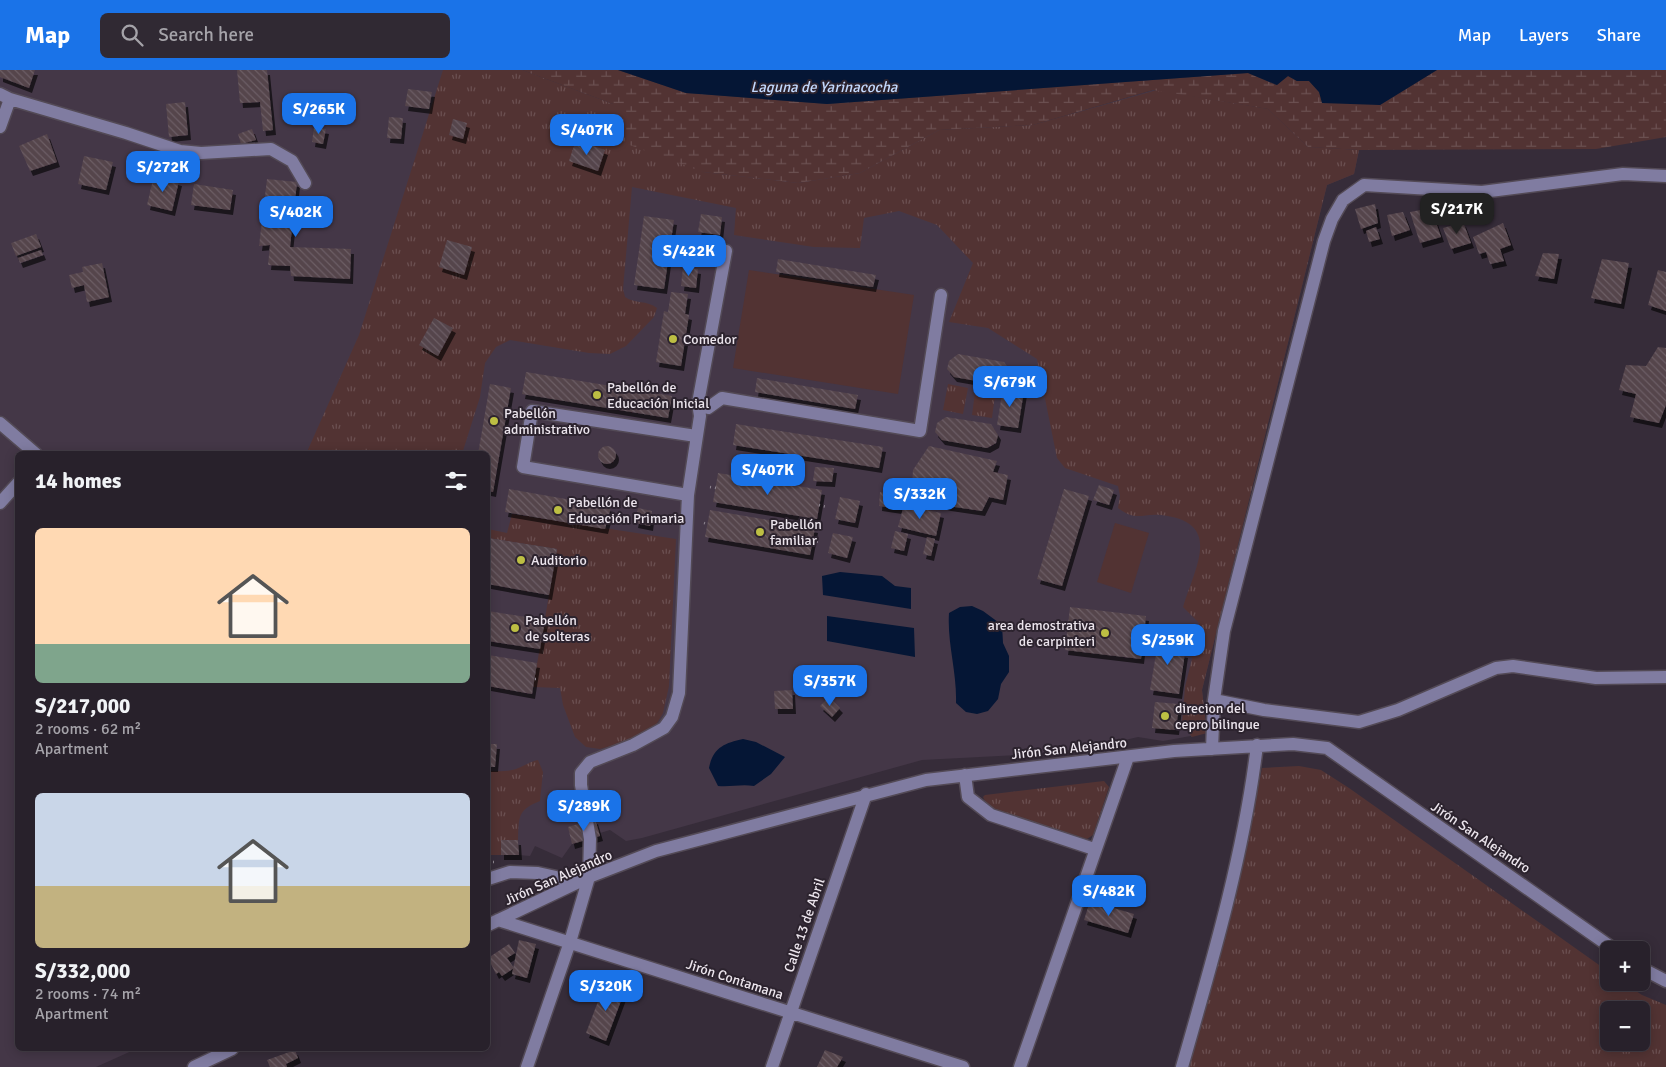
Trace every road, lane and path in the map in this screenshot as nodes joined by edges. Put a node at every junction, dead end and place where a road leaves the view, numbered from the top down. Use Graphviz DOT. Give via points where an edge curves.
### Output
graph roads {
  1 [pos="5,96"];
  2 [pos="0,127"];
  3 [pos="1666,176"];
  4 [pos="305,183"];
  5 [pos="726,251"];
  6 [pos="940,295"];
  7 [pos="698,403"];
  8 [pos="0,424"];
  9 [pos="696,436"];
  10 [pos="32,451"];
  11 [pos="15,486"];
  12 [pos="710,487"];
  13 [pos="716,488"];
  14 [pos="688,495"];
  15 [pos="0,503"];
  16 [pos="820,505"];
  17 [pos="827,507"];
  18 [pos="812,541"];
  19 [pos="820,542"];
  20 [pos="1666,677"];
  21 [pos="1214,700"];
  22 [pos="1257,745"];
  23 [pos="1212,749"];
  24 [pos="1128,757"];
  25 [pos="966,775"];
  26 [pos="866,794"];
  27 [pos="1094,850"];
  28 [pos="490,878"];
  29 [pos="584,880"];
  30 [pos="493,923"];
  31 [pos="1602,941"];
  32 [pos="570,942"];
  33 [pos="1650,973"];
  34 [pos="1666,981"];
  35 [pos="790,1013"];
  36 [pos="228,1051"];
  37 [pos="194,1067"];
  38 [pos="527,1067"];
  39 [pos="772,1067"];
  40 [pos="962,1067"];
  41 [pos="1020,1067"];
  42 [pos="1182,1067"];
  1 -- 2 [label="street"];
  1 -- 4 [label="street" via="126,132 180,152 271,149 292,161"];
  3 -- 21 [label="street" via="1623,174 1482,192 1364,185 1343,200 1332,219 1322,250 1224,631"];
  5 -- 7 [label="street"];
  6 -- 7 [label="street" via="920,431 722,398 708,408"];
  7 -- 9 [label="street" via="700,416"];
  8 -- 10 [label="street"];
  9 -- 14 [label="street"];
  9 -- 14 [label="street" via="532,411 523,467"];
  11 -- 15 [label="street"];
  12 -- 13 [label="path"];
  14 -- 29 [label="street" via="679,693 672,717 664,728 633,745 590,762 581,773 590,839"];
  16 -- 17 [label="path"];
  18 -- 19 [label="path"];
  20 -- 21 [label="street" via="1596,678 1513,666 1496,668 1398,710 1360,722"];
  21 -- 23 [label="street"];
  22 -- 23 [label="street, Jirón San Alejandro"];
  22 -- 31 [label="street, Jirón San Alejandro" via="1294,744 1327,748"];
  22 -- 42 [label="street" via="1237,857"];
  23 -- 24 [label="street, Jirón San Alejandro"];
  24 -- 25 [label="street, Jirón San Alejandro"];
  24 -- 27 [label="street"];
  25 -- 26 [label="street, Jirón San Alejandro" via="926,780"];
  25 -- 27 [label="street" via="968,797 992,815"];
  26 -- 29 [label="street, Jirón San Alejandro" via="656,851"];
  26 -- 35 [label="street, Calle 13 de Abril"];
  27 -- 41 [label="street"];
  28 -- 29 [label="street" via="510,872"];
  29 -- 30 [label="street, Jirón San Alejandro"];
  29 -- 32 [label="street"];
  30 -- 32 [label="street, Jirón Contamana"];
  32 -- 35 [label="street, Jirón Contamana"];
  32 -- 38 [label="street"];
  33 -- 34 [label="street"];
  35 -- 39 [label="street, Calle 13 de Abril"];
  35 -- 40 [label="street, Jirón Contamana"];
  36 -- 37 [label="street"];
}
